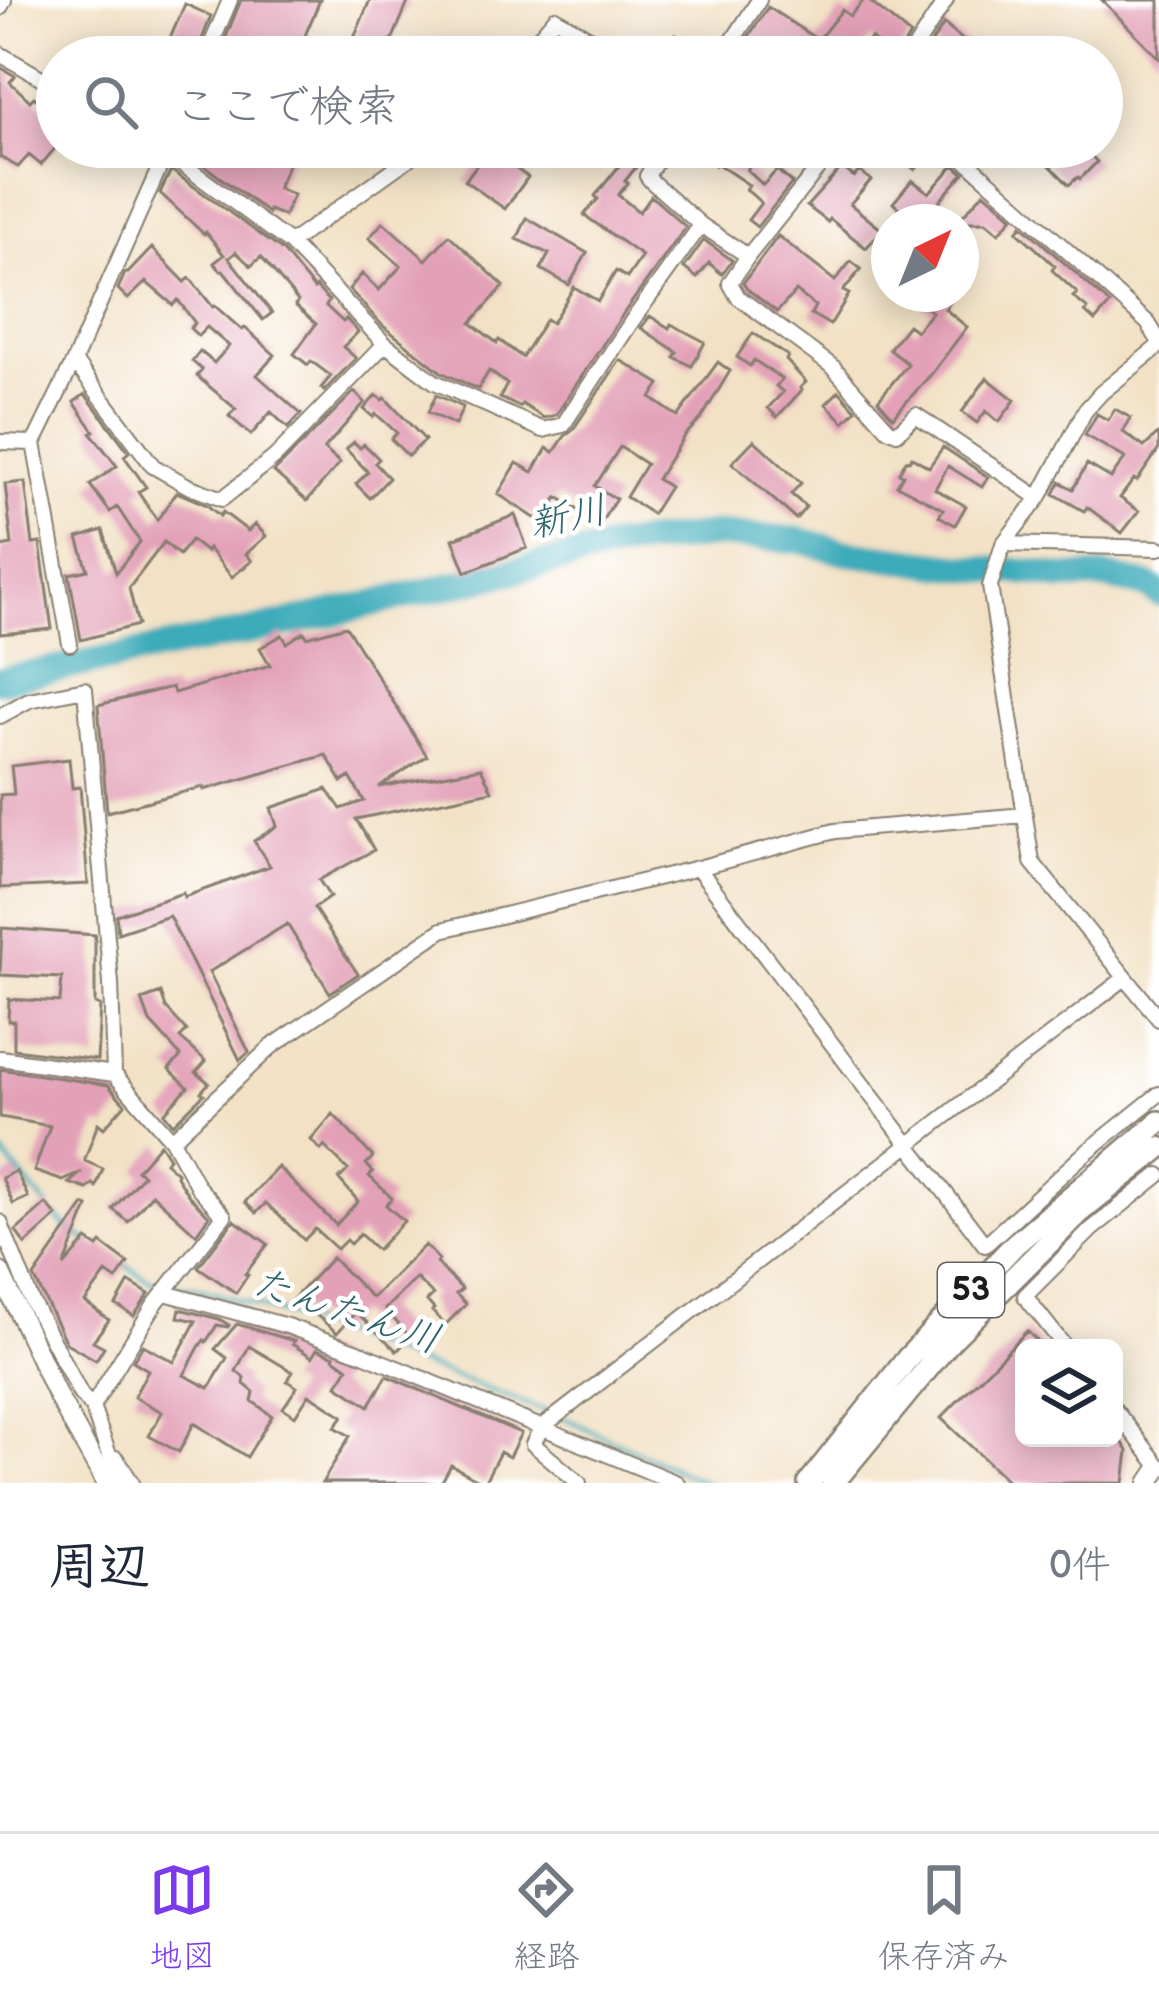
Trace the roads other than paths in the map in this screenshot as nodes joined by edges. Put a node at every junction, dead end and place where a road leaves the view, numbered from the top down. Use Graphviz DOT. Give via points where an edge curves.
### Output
graph roads {
  1 [pos="230,0"];
  2 [pos="759,0"];
  3 [pos="946,0"];
  4 [pos="215,36"];
  5 [pos="540,36"];
  6 [pos="586,36"];
  7 [pos="736,36"];
  8 [pos="923,36"];
  9 [pos="0,54"];
  10 [pos="36,75"];
  11 [pos="156,168"];
  12 [pos="191,168"];
  13 [pos="395,168"];
  14 [pos="652,168"];
  15 [pos="818,168"];
  16 [pos="976,168"];
  17 [pos="701,225"];
  18 [pos="290,243"];
  19 [pos="748,256"];
  20 [pos="1153,320"];
  21 [pos="1159,343"];
  22 [pos="385,344"];
  23 [pos="74,362"];
  24 [pos="0,442"];
  25 [pos="34,443"];
  26 [pos="1039,498"];
  27 [pos="1003,544"];
  28 [pos="1159,548"];
  29 [pos="70,644"];
  30 [pos="0,716"];
  31 [pos="1025,815"];
  32 [pos="698,868"];
  33 [pos="1125,978"];
  34 [pos="1159,1019"];
  35 [pos="0,1058"];
  36 [pos="114,1074"];
  37 [pos="1159,1094"];
  38 [pos="1159,1122"];
  39 [pos="172,1140"];
  40 [pos="910,1144"];
  41 [pos="1159,1148"];
  42 [pos="1159,1175"];
  43 [pos="0,1222"];
  44 [pos="0,1272"];
  45 [pos="165,1293"];
  46 [pos="1059,1339"];
  47 [pos="92,1407"];
  48 [pos="1123,1421"];
  49 [pos="542,1427"];
  50 [pos="103,1439"];
  51 [pos="1159,1467"];
  52 [pos="106,1483"];
  53 [pos="118,1483"];
  54 [pos="132,1483"];
  55 [pos="579,1483"];
  56 [pos="677,1483"];
  57 [pos="808,1483"];
  58 [pos="833,1483"];
  59 [pos="1148,1483"];
  1 -- 4 [label="street"];
  2 -- 7 [label="street"];
  3 -- 8 [label="street"];
  5 -- 6 [label="street" via="556,18"];
  9 -- 10 [label="street"];
  11 -- 23 [label="street"];
  12 -- 18 [label="street"];
  13 -- 18 [label="street"];
  14 -- 17 [label="street" via="647,176"];
  15 -- 19 [label="street"];
  16 -- 20 [label="street"];
  17 -- 19 [label="street"];
  17 -- 22 [label="street" via="563,425 543,430 435,382"];
  18 -- 22 [label="street"];
  19 -- 26 [label="street" via="730,283 738,297 833,367 888,429 897,434 916,415"];
  20 -- 21 [label="street"];
  21 -- 26 [label="street" via="1085,411"];
  22 -- 23 [label="street" via="275,457 222,499 153,466"];
  23 -- 25 [label="street"];
  24 -- 25 [label="street"];
  25 -- 29 [label="street"];
  26 -- 27 [label="street"];
  27 -- 28 [label="street"];
  27 -- 31 [label="street" via="990,586"];
  30 -- 36 [label="street" via="29,700 85,689"];
  31 -- 32 [label="street" via="835,831"];
  31 -- 33 [label="street" via="1032,862"];
  32 -- 39 [label="street" via="442,930 271,1047"];
  32 -- 40 [label="street"];
  33 -- 34 [label="street"];
  33 -- 40 [label="street"];
  35 -- 36 [label="street"];
  36 -- 39 [label="street"];
  37 -- 40 [label="street" via="985,1245"];
  38 -- 57 [label="main road, 53" via="1002,1258"];
  39 -- 45 [label="street" via="224,1216"];
  40 -- 49 [label="street"];
  41 -- 58 [label="main road, 53" via="1086,1206 967,1323"];
  42 -- 46 [label="street" via="1024,1296"];
  43 -- 47 [label="street" via="32,1302"];
  44 -- 52 [label="street"];
  45 -- 47 [label="street"];
  45 -- 49 [label="street" via="286,1326"];
  47 -- 50 [label="street"];
  48 -- 51 [label="street"];
  49 -- 55 [label="street" via="533,1444"];
  49 -- 56 [label="street"];
  50 -- 53 [label="street"];
  50 -- 54 [label="street"];
  51 -- 59 [label="street"];
}
